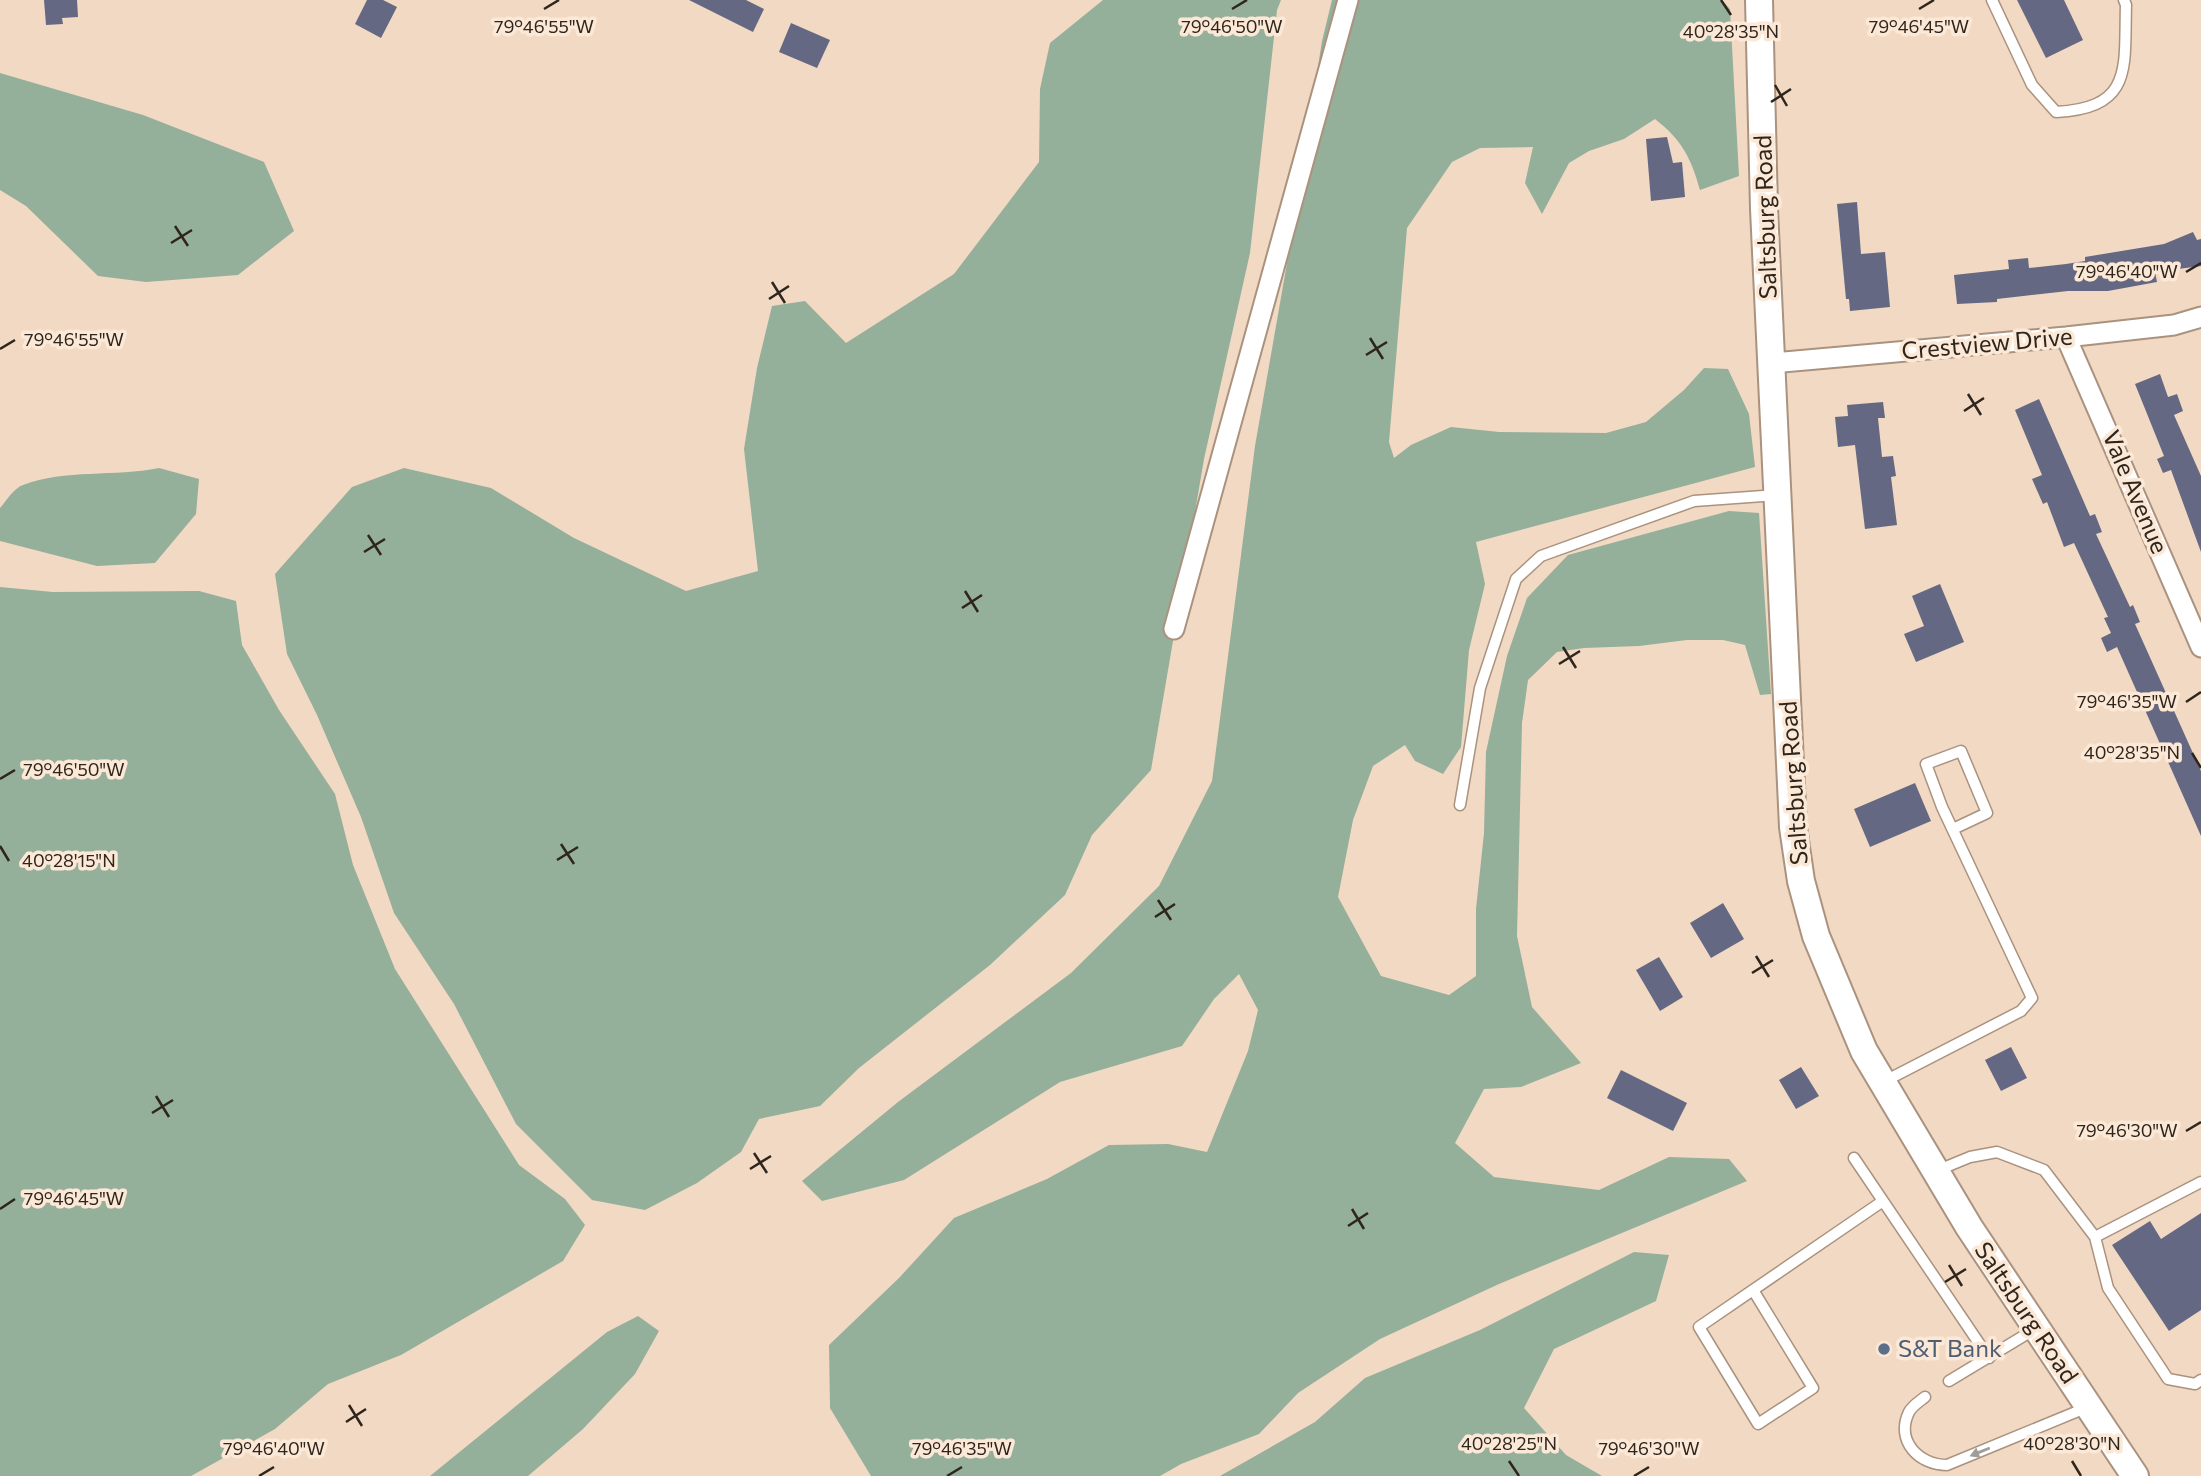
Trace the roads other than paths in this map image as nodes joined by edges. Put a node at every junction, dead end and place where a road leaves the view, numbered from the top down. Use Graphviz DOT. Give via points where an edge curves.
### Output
graph roads {
  1 [pos="1348,0"];
  2 [pos="1759,0"];
  3 [pos="1992,0"];
  4 [pos="2124,0"];
  5 [pos="2201,317"];
  6 [pos="2066,337"];
  7 [pos="1772,363"];
  8 [pos="1778,495"];
  9 [pos="1174,629"];
  10 [pos="2201,647"];
  11 [pos="1460,806"];
  12 [pos="1953,829"];
  13 [pos="1883,1082"];
  14 [pos="1854,1158"];
  15 [pos="1936,1171"];
  16 [pos="2201,1182"];
  17 [pos="1883,1201"];
  18 [pos="2095,1237"];
  19 [pos="1753,1290"];
  20 [pos="2036,1329"];
  21 [pos="1989,1358"];
  22 [pos="2201,1380"];
  23 [pos="1949,1381"];
  24 [pos="1925,1397"];
  25 [pos="2089,1407"];
  26 [pos="2135,1476"];
  1 -- 9 [label="street"];
  2 -- 7 [label="main road, Saltsburg Road"];
  3 -- 4 [label="lane" via="2032,85 2056,112 2082,111 2112,96 2121,82"];
  5 -- 6 [label="street, Crestview Drive" via="2174,325"];
  6 -- 7 [label="street, Crestview Drive"];
  6 -- 10 [label="street, Vale Avenue"];
  7 -- 8 [label="main road, Saltsburg Road"];
  8 -- 11 [label="lane" via="1694,501 1541,556 1529,566 1516,579 1480,688"];
  8 -- 13 [label="main road, Saltsburg Road" via="1793,827 1801,881 1838,992"];
  12 -- 12 [label="lane" via="1926,764 1961,751 1986,813"];
  12 -- 13 [label="lane" via="2032,998 2021,1011"];
  13 -- 15 [label="main road, Saltsburg Road"];
  14 -- 17 [label="lane"];
  15 -- 18 [label="lane" via="1997,1152 2045,1170"];
  15 -- 20 [label="main road, Saltsburg Road"];
  16 -- 18 [label="lane"];
  17 -- 19 [label="lane"];
  17 -- 21 [label="lane"];
  18 -- 22 [label="lane" via="2108,1288 2168,1379 2195,1384"];
  19 -- 19 [label="lane" via="1699,1327 1758,1424 1813,1388"];
  20 -- 21 [label="lane"];
  20 -- 25 [label="main road, Saltsburg Road"];
  21 -- 23 [label="lane"];
  25 -- 24 [label="lane, one-way" via="1947,1465 1934,1465 1917,1456 1907,1441 1909,1409"];
  25 -- 26 [label="main road, Saltsburg Road"];
}
